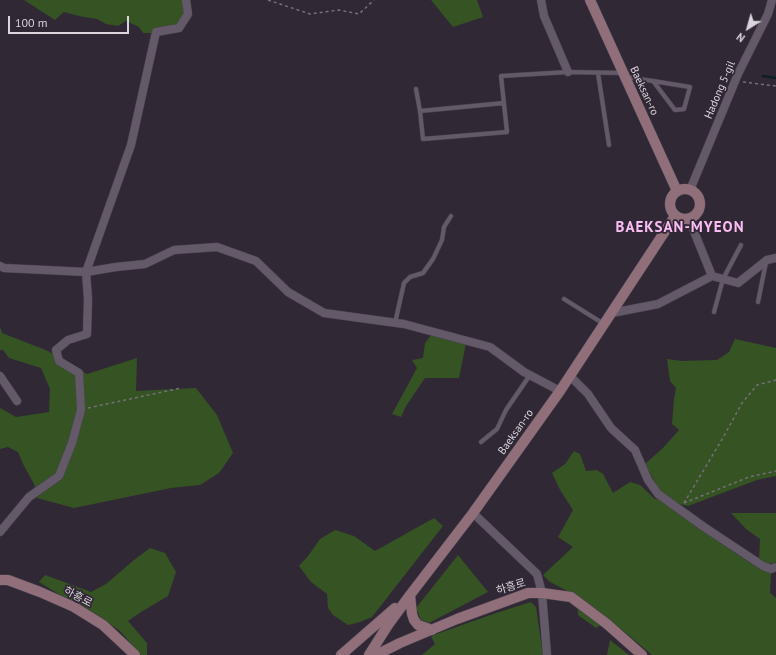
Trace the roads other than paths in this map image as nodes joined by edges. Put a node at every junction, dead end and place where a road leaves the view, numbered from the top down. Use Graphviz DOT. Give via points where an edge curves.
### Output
graph roads {
  1 [pos="186,0"];
  2 [pos="541,0"];
  3 [pos="590,0"];
  4 [pos="772,0"];
  5 [pos="568,72"];
  6 [pos="598,72"];
  7 [pos="623,75"];
  8 [pos="653,81"];
  9 [pos="416,89"];
  10 [pos="504,103"];
  11 [pos="420,111"];
  12 [pos="609,145"];
  13 [pos="690,190"];
  14 [pos="676,192"];
  15 [pos="451,216"];
  16 [pos="675,216"];
  17 [pos="689,219"];
  18 [pos="740,245"];
  19 [pos="776,258"];
  20 [pos="767,260"];
  21 [pos="0,266"];
  22 [pos="86,272"];
  23 [pos="712,276"];
  24 [pos="723,279"];
  25 [pos="564,299"];
  26 [pos="758,302"];
  27 [pos="714,312"];
  28 [pos="612,313"];
  29 [pos="395,323"];
  30 [pos="604,325"];
  31 [pos="530,375"];
  32 [pos="0,376"];
  33 [pos="570,376"];
  34 [pos="560,391"];
  35 [pos="17,401"];
  36 [pos="481,442"];
  37 [pos="473,513"];
  38 [pos="0,532"];
  39 [pos="776,567"];
  40 [pos="0,580"];
  41 [pos="542,593"];
  42 [pos="410,595"];
  43 [pos="432,630"];
  44 [pos="408,640"];
  45 [pos="135,655"];
  46 [pos="341,655"];
  47 [pos="369,655"];
  48 [pos="376,655"];
  49 [pos="392,655"];
  50 [pos="547,655"];
  51 [pos="642,655"];
  1 -- 22 [label="street" via="188,14 179,28 156,32 131,145"];
  2 -- 5 [label="street" via="544,16"];
  3 -- 7 [label="main road, Baeksan-ro"];
  4 -- 13 [label="street, Hadong 5-gil"];
  5 -- 6 [label="lane"];
  5 -- 10 [label="lane" via="501,76"];
  6 -- 7 [label="lane"];
  6 -- 12 [label="lane"];
  7 -- 8 [label="lane"];
  7 -- 14 [label="main road, Baeksan-ro"];
  8 -- 8 [label="lane" via="675,110 684,109 690,87"];
  9 -- 11 [label="lane"];
  10 -- 11 [label="lane"];
  10 -- 11 [label="lane" via="507,132 423,139"];
  13 -- 14 [label="main road"];
  13 -- 17 [label="main road" via="697,196 700,205 697,214"];
  14 -- 16 [label="main road" via="669,204"];
  15 -- 29 [label="lane" via="444,227 442,240 433,259 423,274 410,277 404,283"];
  16 -- 17 [label="main road" via="684,220"];
  16 -- 28 [label="main road, Baeksan-ro"];
  17 -- 23 [label="street"];
  18 -- 24 [label="lane"];
  19 -- 20 [label="street"];
  20 -- 24 [label="street" via="738,283"];
  20 -- 26 [label="lane"];
  21 -- 22 [label="street"];
  22 -- 29 [label="street" via="145,264 174,250 217,247 256,261 288,292 324,313"];
  22 -- 38 [label="street" via="87,334 68,340 56,350 59,361 79,373 81,410 72,443 59,476 29,497"];
  23 -- 24 [label="street"];
  23 -- 28 [label="street" via="658,304"];
  24 -- 27 [label="lane"];
  25 -- 30 [label="lane"];
  28 -- 30 [label="main road, Baeksan-ro"];
  29 -- 31 [label="street" via="490,347"];
  30 -- 33 [label="main road, Baeksan-ro"];
  31 -- 34 [label="street"];
  31 -- 36 [label="lane" via="506,410 497,429"];
  32 -- 35 [label="street"];
  33 -- 34 [label="main road, Baeksan-ro"];
  33 -- 39 [label="street" via="588,394 611,428 635,450 648,480 658,494 763,566 771,569"];
  34 -- 37 [label="main road, Baeksan-ro"];
  37 -- 41 [label="street" via="537,574"];
  37 -- 42 [label="main road, Baeksan-ro"];
  40 -- 45 [label="main road, 하흥로" via="8,580 74,607 103,625"];
  41 -- 43 [label="main road, 하흥로" via="528,593"];
  41 -- 50 [label="street"];
  41 -- 51 [label="main road, 하흥로" via="571,597"];
  42 -- 43 [label="main road" via="414,620 418,625"];
  42 -- 46 [label="main road"];
  42 -- 47 [label="main road, Baeksan-ro"];
  43 -- 44 [label="main road, 하흥로"];
  44 -- 48 [label="main road, 하흥로"];
  44 -- 49 [label="main road"];
}
